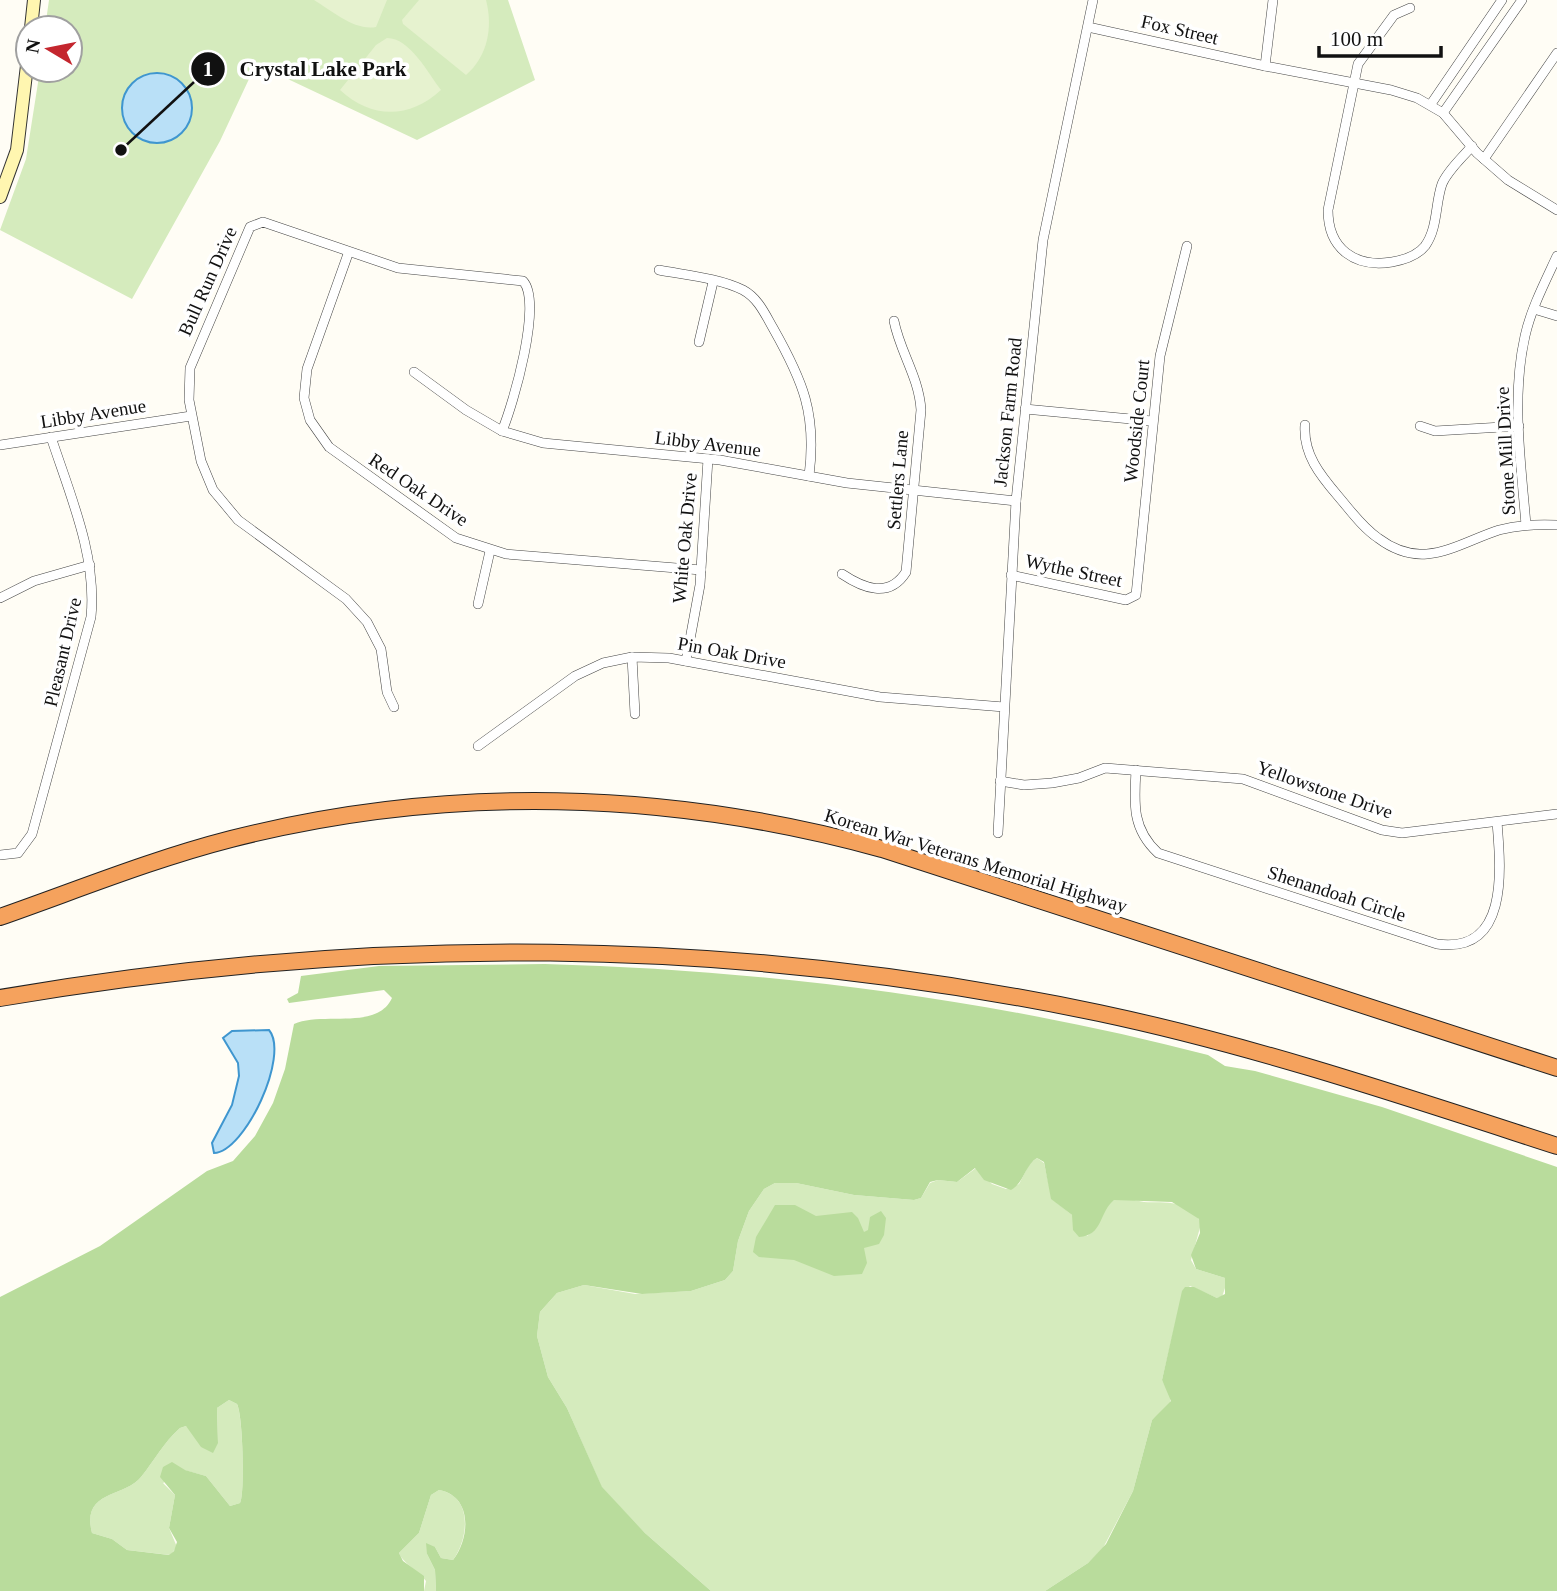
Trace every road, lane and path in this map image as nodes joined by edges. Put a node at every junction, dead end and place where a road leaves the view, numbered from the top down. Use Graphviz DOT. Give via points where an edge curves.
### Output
graph roads {
  1 [pos="1093,0"];
  2 [pos="1273,0"];
  3 [pos="1502,0"];
  4 [pos="1522,0"];
  5 [pos="1410,8"];
  6 [pos="1088,27"];
  7 [pos="1557,53"];
  8 [pos="1265,66"];
  9 [pos="1353,82"];
  10 [pos="25,84"];
  11 [pos="1431,104"];
  12 [pos="1443,114"];
  13 [pos="1472,146"];
  14 [pos="1483,159"];
  15 [pos="0,197"];
  16 [pos="1557,210"];
  17 [pos="1187,246"];
  18 [pos="348,254"];
  19 [pos="1557,256"];
  20 [pos="659,270"];
  21 [pos="713,282"];
  22 [pos="1534,309"];
  23 [pos="1557,316"];
  24 [pos="894,321"];
  25 [pos="699,342"];
  26 [pos="414,372"];
  27 [pos="1025,409"];
  28 [pos="191,416"];
  29 [pos="1152,421"];
  30 [pos="1306,425"];
  31 [pos="1420,426"];
  32 [pos="1518,426"];
  33 [pos="502,431"];
  34 [pos="51,437"];
  35 [pos="0,445"];
  36 [pos="708,459"];
  37 [pos="809,476"];
  38 [pos="914,491"];
  39 [pos="1016,501"];
  40 [pos="1526,525"];
  41 [pos="1557,525"];
  42 [pos="491,551"];
  43 [pos="90,565"];
  44 [pos="701,570"];
  45 [pos="842,574"];
  46 [pos="1011,575"];
  47 [pos="0,598"];
  48 [pos="1130,599"];
  49 [pos="478,604"];
  50 [pos="632,657"];
  51 [pos="686,661"];
  52 [pos="394,707"];
  53 [pos="1003,707"];
  54 [pos="635,714"];
  55 [pos="478,746"];
  56 [pos="1136,771"];
  57 [pos="1000,781"];
  58 [pos="1557,814"];
  59 [pos="1497,822"];
  60 [pos="998,833"];
  61 [pos="0,855"];
  62 [pos="0,917"];
  63 [pos="0,998"];
  64 [pos="1557,1068"];
  65 [pos="1557,1146"];
  1 -- 6 [label="street, Jackson Farm Road"];
  2 -- 8 [label="street"];
  3 -- 11 [label="street"];
  4 -- 12 [label="street"];
  5 -- 9 [label="street" via="1394,15 1361,55"];
  6 -- 8 [label="street, Fox Street"];
  6 -- 27 [label="street, Jackson Farm Road" via="1047,209"];
  7 -- 14 [label="street"];
  8 -- 9 [label="street, Fox Street"];
  9 -- 11 [label="street, Fox Street"];
  9 -- 13 [label="street" via="1328,222 1338,244 1358,262 1402,260 1423,248 1432,233 1442,185"];
  10 -- 15 [label="street" via="18,143"];
  11 -- 12 [label="street, Fox Street"];
  12 -- 13 [label="street, Fox Street"];
  13 -- 14 [label="street, Fox Street"];
  14 -- 16 [label="street, Fox Street" via="1525,193"];
  17 -- 29 [label="street, Woodside Court" via="1162,345"];
  18 -- 28 [label="street, Bull Run Drive" via="263,222 254,224 193,356"];
  18 -- 33 [label="street, Bull Run Drive" via="410,270 526,283 522,369"];
  18 -- 42 [label="street, Red Oak Drive" via="307,369 304,398 310,420 329,447 355,467 456,538"];
  19 -- 22 [label="street, Stone Mill Drive"];
  20 -- 21 [label="street"];
  21 -- 25 [label="street"];
  21 -- 37 [label="street" via="733,286 753,298 798,373 812,422"];
  22 -- 23 [label="street"];
  22 -- 32 [label="street, Stone Mill Drive" via="1522,352"];
  24 -- 38 [label="street, Settlers Lane" via="920,396"];
  26 -- 33 [label="street, Libby Avenue"];
  27 -- 29 [label="street"];
  27 -- 39 [label="street, Jackson Farm Road"];
  28 -- 34 [label="street, Libby Avenue"];
  28 -- 52 [label="street, Bull Run Drive" via="206,476 227,509 346,598 367,622 381,649 387,692"];
  29 -- 48 [label="street, Woodside Court" via="1137,592"];
  30 -- 40 [label="street" via="1309,454 1324,479 1369,531 1392,546 1436,554"];
  31 -- 32 [label="street" via="1434,431"];
  32 -- 40 [label="street, Stone Mill Drive"];
  33 -- 36 [label="street, Libby Avenue" via="567,447"];
  34 -- 35 [label="street, Libby Avenue"];
  34 -- 43 [label="street, Pleasant Drive"];
  36 -- 37 [label="street, Libby Avenue"];
  36 -- 44 [label="street, White Oak Drive"];
  37 -- 38 [label="street, Libby Avenue"];
  38 -- 39 [label="street, Libby Avenue"];
  38 -- 45 [label="street, Settlers Lane" via="906,572 899,582 872,589"];
  39 -- 46 [label="street, Jackson Farm Road"];
  40 -- 41 [label="street"];
  42 -- 44 [label="street, Red Oak Drive"];
  42 -- 49 [label="street"];
  43 -- 47 [label="street" via="28,583"];
  43 -- 61 [label="street, Pleasant Drive" via="93,594 88,635 41,806 24,848 12,856"];
  44 -- 51 [label="street, White Oak Drive"];
  46 -- 48 [label="street, Wythe Street"];
  46 -- 53 [label="street, Jackson Farm Road"];
  50 -- 51 [label="street, Pin Oak Drive"];
  50 -- 54 [label="street"];
  50 -- 55 [label="street, Pin Oak Drive" via="603,663 575,677"];
  51 -- 53 [label="street, Pin Oak Drive" via="880,697"];
  53 -- 57 [label="street, Jackson Farm Road"];
  56 -- 57 [label="street, Yellowstone Drive" via="1105,768 1079,778 1024,785"];
  56 -- 59 [label="street, Yellowstone Drive" via="1243,779 1382,830 1402,833"];
  56 -- 59 [label="street, Shenandoah Circle" via="1136,817 1143,839 1158,853 1437,944 1464,944 1480,934 1495,911 1500,858"];
  57 -- 60 [label="street, Jackson Farm Road"];
  58 -- 59 [label="street, Yellowstone Drive"];
  62 -- 64 [label="highway, Korean War Veterans Memorial Highway" via="197,849 326,819 489,801 677,807 773,822 882,849"];
  63 -- 65 [label="highway" via="147,975 394,954 575,952 761,961 933,984 1101,1014 1269,1055"];
}
